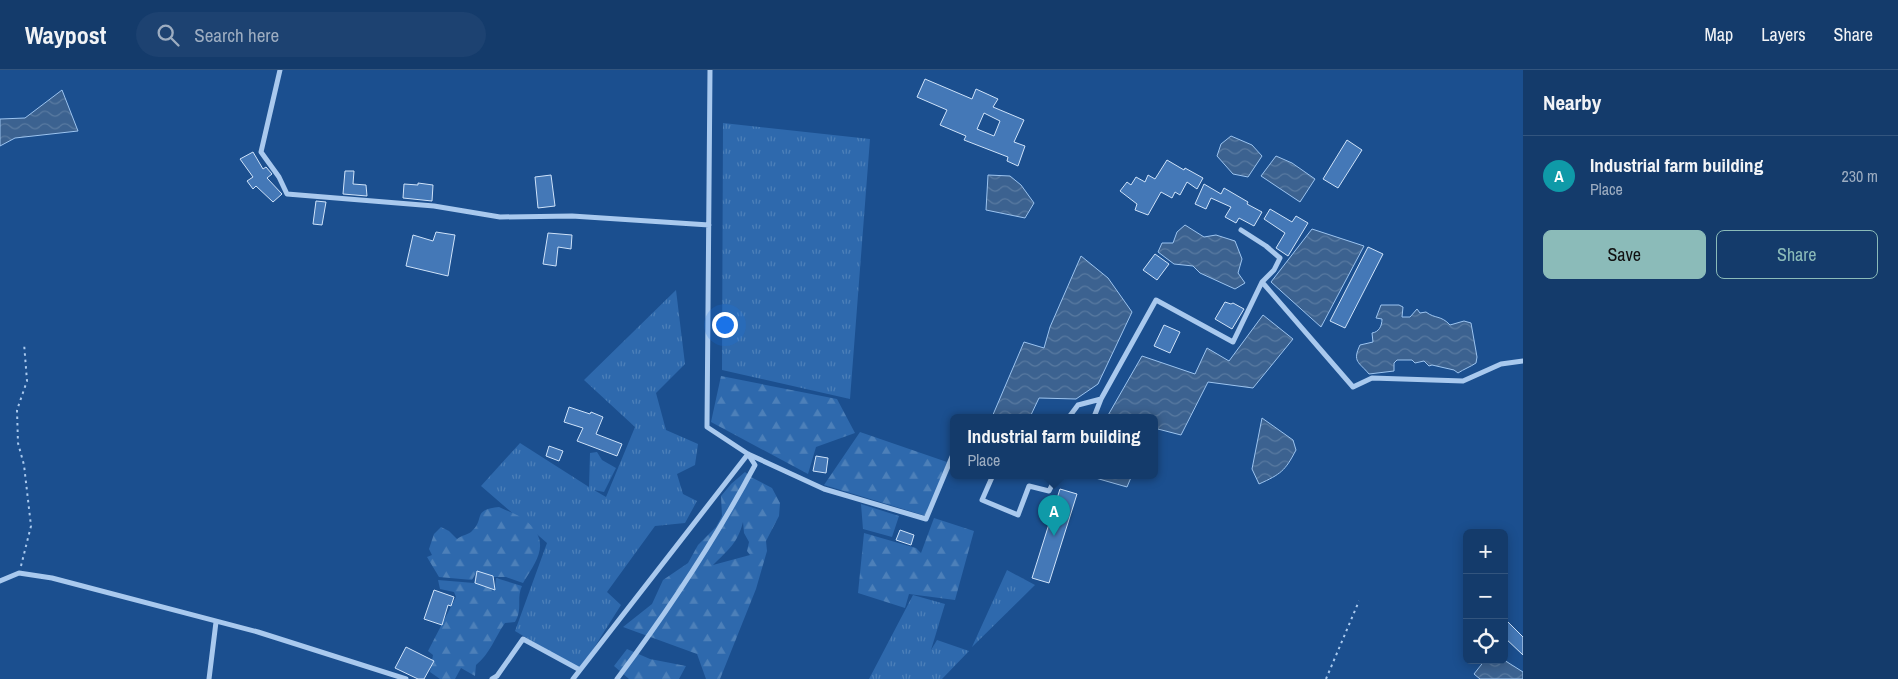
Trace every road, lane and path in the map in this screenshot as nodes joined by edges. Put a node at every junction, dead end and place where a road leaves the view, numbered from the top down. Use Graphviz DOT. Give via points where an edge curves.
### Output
graph roads {
  1 [pos="280,70"];
  2 [pos="710,70"];
  3 [pos="709,225"];
  4 [pos="1241,230"];
  5 [pos="1262,282"];
  6 [pos="24,343"];
  7 [pos="1523,361"];
  8 [pos="1101,399"];
  9 [pos="1071,414"];
  10 [pos="1095,414"];
  11 [pos="748,454"];
  12 [pos="950,462"];
  13 [pos="991,479"];
  14 [pos="1055,479"];
  15 [pos="19,573"];
  16 [pos="0,580"];
  17 [pos="1359,601"];
  18 [pos="216,622"];
  19 [pos="580,670"];
  20 [pos="209,679"];
  21 [pos="406,679"];
  22 [pos="492,679"];
  23 [pos="574,679"];
  24 [pos="617,679"];
  25 [pos="1326,679"];
  1 -- 3 [label="street" via="260,152 287,194 434,206 500,217 572,216"];
  2 -- 3 [label="street"];
  3 -- 11 [label="street" via="707,426"];
  4 -- 5 [label="street" via="1280,258"];
  5 -- 7 [label="street" via="1353,387 1372,378 1463,381 1500,364"];
  5 -- 8 [label="street" via="1233,342 1156,300"];
  6 -- 15 [label="path" via="26,381 17,410 18,443 24,465 31,526"];
  8 -- 9 [label="street" via="1078,405"];
  8 -- 10 [label="street"];
  11 -- 12 [label="street" via="824,489 926,519"];
  11 -- 19 [label="street"];
  11 -- 24 [label="street" via="756,465 734,503"];
  13 -- 14 [label="street" via="982,500 1018,515 1029,486 1048,491"];
  15 -- 16 [label="street"];
  15 -- 18 [label="street" via="52,578"];
  17 -- 25 [label="path"];
  18 -- 20 [label="street"];
  18 -- 21 [label="street"];
  19 -- 22 [label="street" via="523,639"];
  19 -- 23 [label="street"];
}
